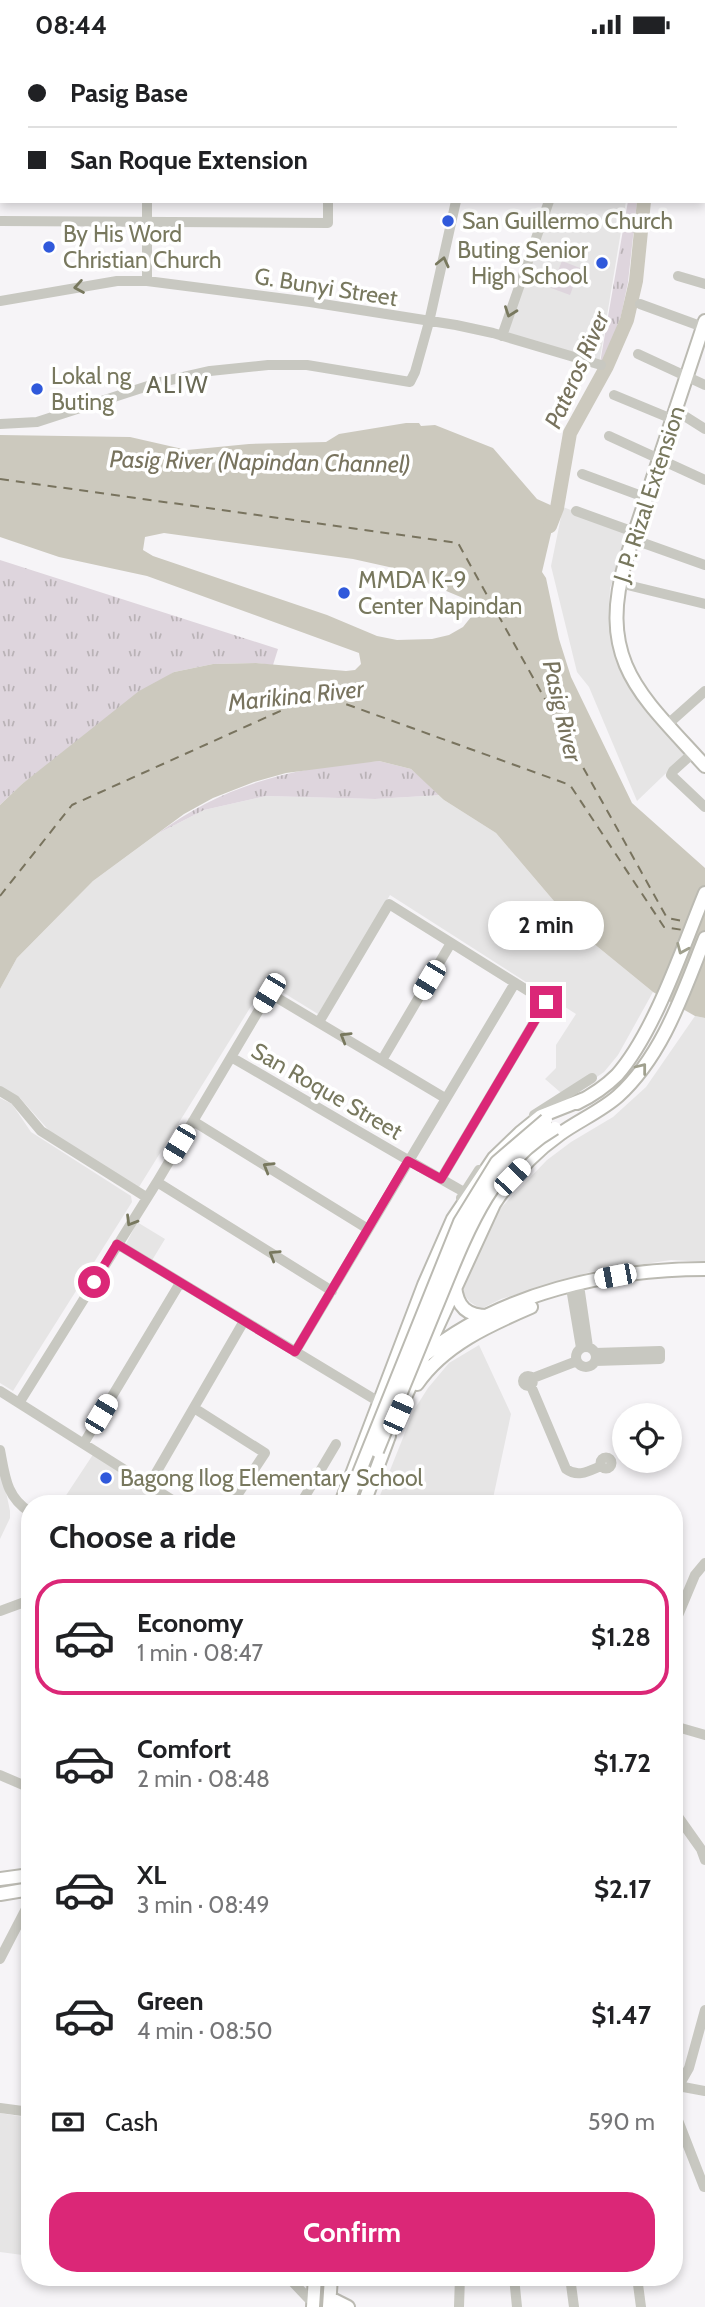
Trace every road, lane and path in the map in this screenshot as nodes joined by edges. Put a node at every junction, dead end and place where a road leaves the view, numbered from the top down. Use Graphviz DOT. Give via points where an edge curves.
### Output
graph roads {
  1 [pos="147,203"];
  2 [pos="328,203"];
  3 [pos="456,203"];
  4 [pos="548,203"];
  5 [pos="0,221"];
  6 [pos="147,223"];
  7 [pos="678,276"];
  8 [pos="147,281"];
  9 [pos="705,284"];
  10 [pos="0,301"];
  11 [pos="640,304"];
  12 [pos="429,323"];
  13 [pos="704,324"];
  14 [pos="502,336"];
  15 [pos="701,345"];
  16 [pos="638,354"];
  17 [pos="601,365"];
  18 [pos="687,376"];
  19 [pos="705,385"];
  20 [pos="614,395"];
  21 [pos="674,415"];
  22 [pos="0,424"];
  23 [pos="705,429"];
  24 [pos="609,436"];
  25 [pos="660,459"];
  26 [pos="582,474"];
  27 [pos="705,480"];
  28 [pos="647,498"];
  29 [pos="576,511"];
  30 [pos="633,536"];
  31 [pos="705,565"];
  32 [pos="619,583"];
  33 [pos="705,604"];
  34 [pos="705,691"];
  35 [pos="668,724"];
  36 [pos="700,757"];
  37 [pos="705,807"];
  38 [pos="705,893"];
  39 [pos="705,938"];
  40 [pos="452,943"];
  41 [pos="515,983"];
  42 [pos="319,1022"];
  43 [pos="231,1057"];
  44 [pos="382,1060"];
  45 [pos="592,1079"];
  46 [pos="0,1091"];
  47 [pos="445,1098"];
  48 [pos="584,1100"];
  49 [pos="594,1112"];
  50 [pos="193,1121"];
  51 [pos="408,1161"];
  52 [pos="441,1179"];
  53 [pos="157,1182"];
  54 [pos="464,1192"];
  55 [pos="146,1197"];
  56 [pos="368,1229"];
  57 [pos="117,1244"];
  58 [pos="705,1269"];
  59 [pos="705,1277"];
  60 [pos="458,1281"];
  61 [pos="180,1283"];
  62 [pos="424,1285"];
  63 [pos="332,1291"];
  64 [pos="576,1293"];
  65 [pos="488,1316"];
  66 [pos="244,1321"];
  67 [pos="295,1352"];
  68 [pos="590,1352"];
  69 [pos="424,1356"];
  70 [pos="577,1361"];
  71 [pos="0,1391"];
  72 [pos="379,1402"];
  73 [pos="19,1403"];
  74 [pos="194,1408"];
  75 [pos="398,1414"];
  76 [pos="84,1443"];
  77 [pos="336,1444"];
  78 [pos="0,1450"];
  79 [pos="601,1466"];
  80 [pos="149,1485"];
  81 [pos="165,1495"];
  82 [pos="237,1495"];
  83 [pos="305,1495"];
  84 [pos="344,1495"];
  85 [pos="350,1495"];
  86 [pos="359,1495"];
  87 [pos="367,1495"];
  88 [pos="21,1506"];
  89 [pos="705,1563"];
  90 [pos="683,1598"];
  91 [pos="21,1603"];
  92 [pos="0,1611"];
  93 [pos="683,1729"];
  94 [pos="705,1735"];
  95 [pos="0,1775"];
  96 [pos="21,1784"];
  97 [pos="683,1823"];
  98 [pos="703,1849"];
  99 [pos="705,1860"];
  100 [pos="21,1876"];
  101 [pos="0,1879"];
  102 [pos="21,1890"];
  103 [pos="0,1894"];
  104 [pos="21,1918"];
  105 [pos="0,1959"];
  106 [pos="705,2010"];
  107 [pos="704,2023"];
  108 [pos="683,2078"];
  109 [pos="683,2090"];
  110 [pos="705,2091"];
  111 [pos="0,2108"];
  112 [pos="21,2111"];
  113 [pos="683,2133"];
  114 [pos="704,2187"];
  115 [pos="299,2286"];
  116 [pos="460,2286"];
  117 [pos="515,2286"];
  118 [pos="571,2286"];
  119 [pos="638,2286"];
  120 [pos="318,2301"];
  121 [pos="348,2307"];
  122 [pos="459,2307"];
  123 [pos="517,2307"];
  124 [pos="574,2307"];
  125 [pos="641,2307"];
  1 -- 6 [label="street"];
  2 -- 6 [label="street" via="328,222"];
  12 -- 3 [label="street, one-way"];
  4 -- 14 [label="street, one-way"];
  5 -- 6 [label="street"];
  6 -- 8 [label="street"];
  7 -- 9 [label="street"];
  8 -- 10 [label="street, G. Bunyi Street, one-way" via="117,281"];
  8 -- 12 [label="street, G. Bunyi Street"];
  11 -- 13 [label="street"];
  12 -- 14 [label="street, G. Bunyi Street"];
  12 -- 22 [label="street" via="410,381 307,365 210,371 37,422"];
  13 -- 15 [label="main road, J. P. Rizal Extension"];
  14 -- 17 [label="street, G. Bunyi Street"];
  15 -- 18 [label="main road, J. P. Rizal Extension"];
  16 -- 18 [label="street"];
  18 -- 19 [label="street"];
  18 -- 21 [label="main road, J. P. Rizal Extension"];
  20 -- 21 [label="street"];
  21 -- 23 [label="street"];
  21 -- 25 [label="main road, J. P. Rizal Extension"];
  24 -- 25 [label="street"];
  25 -- 27 [label="street"];
  25 -- 28 [label="main road, J. P. Rizal Extension"];
  26 -- 28 [label="street"];
  28 -- 30 [label="main road, J. P. Rizal Extension"];
  29 -- 30 [label="street"];
  30 -- 31 [label="street"];
  30 -- 32 [label="main road, J. P. Rizal Extension"];
  32 -- 33 [label="street"];
  32 -- 35 [label="main road, J. P. Rizal Extension" via="616,621 622,659 645,698"];
  34 -- 35 [label="street"];
  35 -- 36 [label="main road, J. P. Rizal Extension"];
  36 -- 37 [label="street" via="671,775"];
  38 -- 48 [label="main road, one-way" via="638,1045 618,1074"];
  49 -- 39 [label="main road, one-way" via="616,1098 650,1058"];
  40 -- 41 [label="street"];
  40 -- 42 [label="street" via="389,904"];
  40 -- 44 [label="street"];
  41 -- 47 [label="street"];
  41 -- 52 [label="street" via="546,1002"];
  42 -- 43 [label="street" via="269,993"];
  44 -- 42 [label="street, one-way"];
  43 -- 50 [label="street"];
  43 -- 51 [label="street, San Roque Street"];
  44 -- 47 [label="street"];
  45 -- 54 [label="street" via="517,1128 490,1154"];
  46 -- 55 [label="street" via="15,1100 41,1131"];
  47 -- 51 [label="street"];
  48 -- 62 [label="main road, bridge" via="541,1116 494,1158 453,1219"];
  48 -- 85 [label="main road, bridge" via="524,1137 497,1162 477,1193 460,1222"];
  49 -- 60 [label="main road" via="536,1153 512,1177 494,1204"];
  49 -- 86 [label="main road, bridge" via="529,1145 485,1198"];
  50 -- 53 [label="street"];
  56 -- 50 [label="street, one-way"];
  51 -- 52 [label="street, San Roque Street"];
  51 -- 56 [label="street"];
  52 -- 54 [label="street, San Roque Street"];
  53 -- 55 [label="street"];
  63 -- 53 [label="street, one-way"];
  54 -- 62 [label="street" via="424,1274"];
  55 -- 57 [label="street, one-way"];
  56 -- 63 [label="street"];
  57 -- 61 [label="street"];
  57 -- 73 [label="street"];
  58 -- 65 [label="main road" via="651,1271 598,1280 546,1293"];
  59 -- 64 [label="main road" via="655,1279"];
  60 -- 65 [label="main road" via="457,1300 462,1308"];
  60 -- 69 [label="main road"];
  61 -- 66 [label="street"];
  61 -- 76 [label="street"];
  62 -- 72 [label="main road"];
  63 -- 67 [label="street"];
  64 -- 68 [label="street"];
  64 -- 75 [label="main road" via="505,1318 451,1349 421,1378"];
  65 -- 69 [label="main road"];
  66 -- 67 [label="street"];
  66 -- 74 [label="street"];
  67 -- 72 [label="street"];
  68 -- 68 [label="street" via="660,1359 660,1351"];
  68 -- 70 [label="street" via="577,1354"];
  68 -- 70 [label="street" via="586,1366"];
  69 -- 72 [label="main road"];
  69 -- 75 [label="main road"];
  70 -- 79 [label="street" via="532,1382 566,1469 578,1474"];
  71 -- 73 [label="street"];
  72 -- 75 [label="street"];
  72 -- 84 [label="main road"];
  73 -- 76 [label="street"];
  74 -- 80 [label="street"];
  74 -- 82 [label="street" via="265,1453"];
  75 -- 87 [label="main road"];
  76 -- 80 [label="street"];
  77 -- 83 [label="street"];
  78 -- 88 [label="street" via="7,1487"];
  80 -- 81 [label="street"];
  89 -- 90 [label="street"];
  91 -- 92 [label="street"];
  93 -- 94 [label="street"];
  95 -- 96 [label="street"];
  97 -- 98 [label="street"];
  98 -- 99 [label="street"];
  100 -- 101 [label="main road"];
  102 -- 103 [label="main road"];
  104 -- 105 [label="street"];
  106 -- 107 [label="street"];
  107 -- 108 [label="street"];
  109 -- 110 [label="street"];
  111 -- 112 [label="street"];
  113 -- 114 [label="street"];
  115 -- 120 [label="street"];
  116 -- 122 [label="street"];
  117 -- 123 [label="street"];
  118 -- 124 [label="street"];
  119 -- 125 [label="street"];
  120 -- 121 [label="main road"];
}
